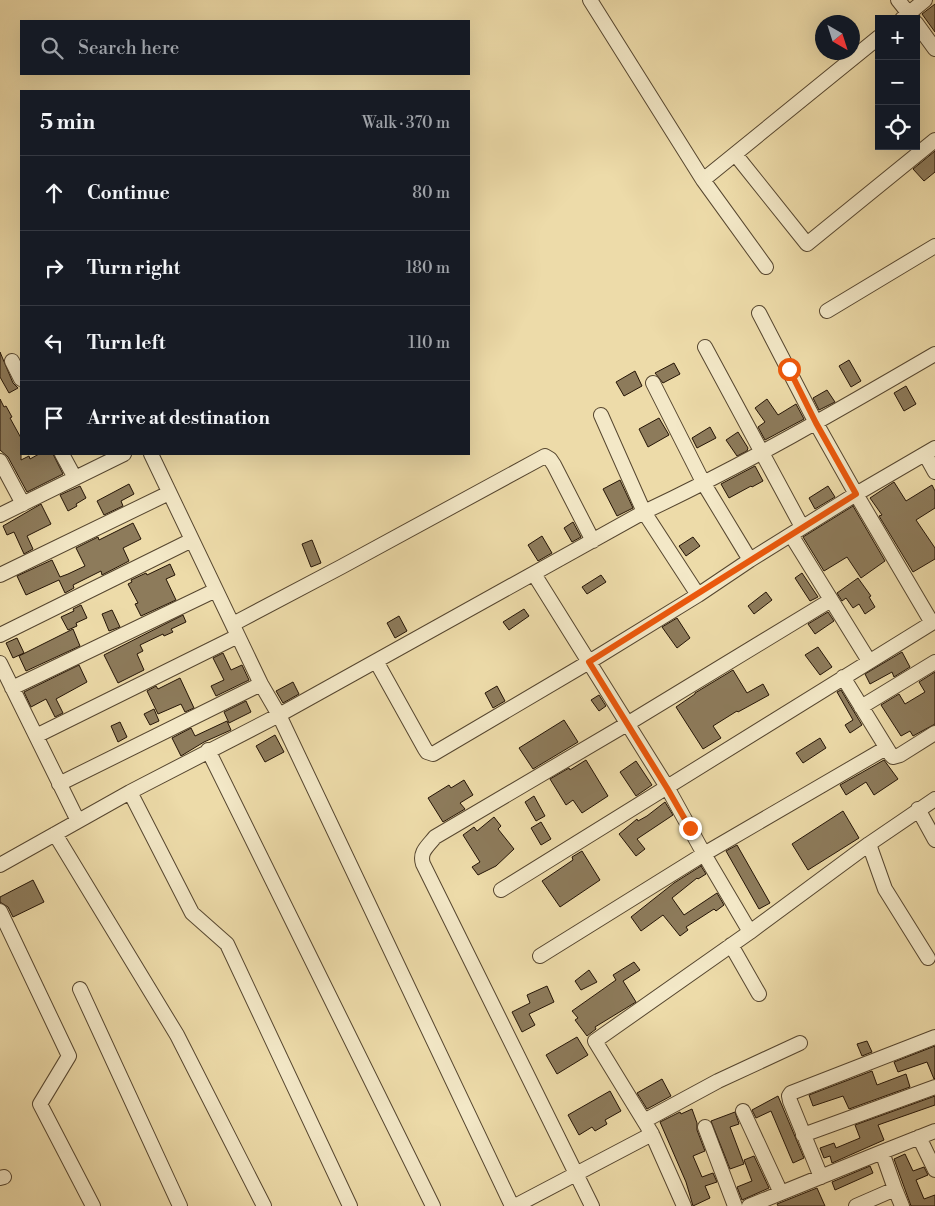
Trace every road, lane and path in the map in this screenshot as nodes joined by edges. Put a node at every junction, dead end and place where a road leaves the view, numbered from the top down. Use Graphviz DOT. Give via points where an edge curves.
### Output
graph roads {
  1 [pos="590,0"];
  2 [pos="898,0"];
  3 [pos="925,0"];
  4 [pos="908,15"];
  5 [pos="912,15"];
  6 [pos="920,30"];
  7 [pos="875,41"];
  8 [pos="935,48"];
  9 [pos="935,140"];
  10 [pos="735,154"];
  11 [pos="703,180"];
  12 [pos="935,246"];
  13 [pos="766,267"];
  14 [pos="827,311"];
  15 [pos="759,313"];
  16 [pos="705,347"];
  17 [pos="935,354"];
  18 [pos="12,361"];
  19 [pos="20,377"];
  20 [pos="653,383"];
  21 [pos="601,415"];
  22 [pos="816,423"];
  23 [pos="930,451"];
  24 [pos="762,454"];
  25 [pos="63,455"];
  26 [pos="122,455"];
  27 [pos="151,455"];
  28 [pos="0,461"];
  29 [pos="935,472"];
  30 [pos="75,478"];
  31 [pos="704,484"];
  32 [pos="170,493"];
  33 [pos="856,494"];
  34 [pos="23,504"];
  35 [pos="644,512"];
  36 [pos="0,515"];
  37 [pos="796,531"];
  38 [pos="192,540"];
  39 [pos="593,541"];
  40 [pos="750,560"];
  41 [pos="534,574"];
  42 [pos="0,575"];
  43 [pos="216,590"];
  44 [pos="698,595"];
  45 [pos="832,600"];
  46 [pos="934,622"];
  47 [pos="236,630"];
  48 [pos="0,635"];
  49 [pos="376,661"];
  50 [pos="869,661"];
  51 [pos="589,662"];
  52 [pos="935,662"];
  53 [pos="0,663"];
  54 [pos="843,677"];
  55 [pos="261,684"];
  56 [pos="12,688"];
  57 [pos="861,707"];
  58 [pos="279,715"];
  59 [pos="627,724"];
  60 [pos="935,733"];
  61 [pos="36,736"];
  62 [pos="886,748"];
  63 [pos="208,750"];
  64 [pos="59,784"];
  65 [pos="667,788"];
  66 [pos="130,792"];
  67 [pos="935,799"];
  68 [pos="918,809"];
  69 [pos="78,821"];
  70 [pos="55,834"];
  71 [pos="935,840"];
  72 [pos="869,844"];
  73 [pos="704,854"];
  74 [pos="0,865"];
  75 [pos="501,890"];
  76 [pos="0,911"];
  77 [pos="750,932"];
  78 [pos="731,945"];
  79 [pos="540,956"];
  80 [pos="928,958"];
  81 [pos="80,989"];
  82 [pos="759,994"];
  83 [pos="935,1037"];
  84 [pos="800,1043"];
  85 [pos="935,1087"];
  86 [pos="743,1111"];
  87 [pos="644,1121"];
  88 [pos="705,1127"];
  89 [pos="935,1131"];
  90 [pos="652,1134"];
  91 [pos="803,1135"];
  92 [pos="918,1137"];
  93 [pos="882,1152"];
  94 [pos="935,1170"];
  95 [pos="576,1173"];
  96 [pos="820,1177"];
  97 [pos="896,1190"];
  98 [pos="781,1193"];
  99 [pos="93,1206"];
  100 [pos="180,1206"];
  101 [pos="264,1206"];
  102 [pos="350,1206"];
  103 [pos="432,1206"];
  104 [pos="513,1206"];
  105 [pos="592,1206"];
  106 [pos="684,1206"];
  107 [pos="735,1206"];
  108 [pos="749,1206"];
  109 [pos="856,1206"];
  110 [pos="902,1206"];
  1 -- 11 [label="street"];
  2 -- 4 [label="street"];
  3 -- 5 [label="street"];
  6 -- 8 [label="street"];
  7 -- 10 [label="street"];
  9 -- 10 [label="street" via="807,244"];
  10 -- 11 [label="street"];
  11 -- 13 [label="street"];
  12 -- 14 [label="street"];
  15 -- 22 [label="street"];
  16 -- 24 [label="street"];
  17 -- 22 [label="street"];
  18 -- 19 [label="street"];
  20 -- 31 [label="street"];
  21 -- 35 [label="street"];
  22 -- 24 [label="street"];
  22 -- 33 [label="street"];
  23 -- 29 [label="street"];
  23 -- 33 [label="street"];
  24 -- 31 [label="street"];
  24 -- 37 [label="street"];
  25 -- 30 [label="street"];
  26 -- 30 [label="street"];
  27 -- 32 [label="street"];
  28 -- 34 [label="street"];
  30 -- 34 [label="street"];
  31 -- 35 [label="street"];
  31 -- 40 [label="street"];
  32 -- 38 [label="street"];
  32 -- 42 [label="street"];
  33 -- 37 [label="street"];
  33 -- 46 [label="street"];
  34 -- 36 [label="street"];
  35 -- 39 [label="street"];
  35 -- 44 [label="street"];
  37 -- 40 [label="street"];
  37 -- 45 [label="street"];
  38 -- 43 [label="street"];
  38 -- 48 [label="street"];
  39 -- 41 [label="street"];
  39 -- 47 [label="street" via="554,464 545,456 342,567"];
  40 -- 44 [label="street"];
  41 -- 49 [label="street"];
  41 -- 51 [label="street"];
  43 -- 47 [label="street"];
  43 -- 56 [label="street"];
  44 -- 51 [label="street"];
  45 -- 50 [label="street"];
  45 -- 59 [label="street"];
  46 -- 50 [label="street"];
  47 -- 55 [label="street"];
  47 -- 61 [label="street"];
  49 -- 51 [label="street" via="424,749 430,754"];
  49 -- 58 [label="street"];
  50 -- 54 [label="street"];
  51 -- 59 [label="street"];
  52 -- 57 [label="street"];
  53 -- 56 [label="street"];
  54 -- 57 [label="street"];
  54 -- 65 [label="street"];
  55 -- 58 [label="street"];
  55 -- 64 [label="street"];
  56 -- 61 [label="street"];
  57 -- 62 [label="street"];
  58 -- 63 [label="street"];
  58 -- 104 [label="street"];
  59 -- 65 [label="street"];
  59 -- 95 [label="street" via="435,838 421,858"];
  60 -- 62 [label="street" via="897,756 891,755"];
  61 -- 64 [label="street"];
  62 -- 73 [label="street"];
  63 -- 66 [label="street"];
  63 -- 103 [label="street"];
  64 -- 69 [label="street"];
  65 -- 73 [label="street"];
  65 -- 75 [label="street"];
  66 -- 69 [label="street"];
  66 -- 102 [label="street" via="192,913 227,944"];
  67 -- 68 [label="street"];
  68 -- 71 [label="street"];
  68 -- 72 [label="street"];
  69 -- 70 [label="street"];
  70 -- 74 [label="street"];
  70 -- 101 [label="street" via="177,1035"];
  72 -- 77 [label="street"];
  72 -- 80 [label="street" via="885,889"];
  73 -- 77 [label="street"];
  73 -- 79 [label="street"];
  76 -- 99 [label="street" via="69,1056 40,1104"];
  77 -- 78 [label="street"];
  78 -- 82 [label="street"];
  78 -- 87 [label="street" via="595,1041"];
  81 -- 100 [label="street"];
  83 -- 91 [label="street" via="791,1093 790,1101"];
  84 -- 87 [label="street" via="718,1081"];
  85 -- 91 [label="street"];
  86 -- 98 [label="street"];
  87 -- 90 [label="street"];
  88 -- 107 [label="street"];
  89 -- 92 [label="street"];
  90 -- 95 [label="street"];
  90 -- 106 [label="street"];
  91 -- 96 [label="street"];
  92 -- 93 [label="street"];
  92 -- 94 [label="street"];
  93 -- 96 [label="street"];
  93 -- 97 [label="street"];
  95 -- 104 [label="street"];
  95 -- 105 [label="street"];
  96 -- 98 [label="street"];
  97 -- 109 [label="street"];
  97 -- 110 [label="street"];
  98 -- 108 [label="street"];
}
